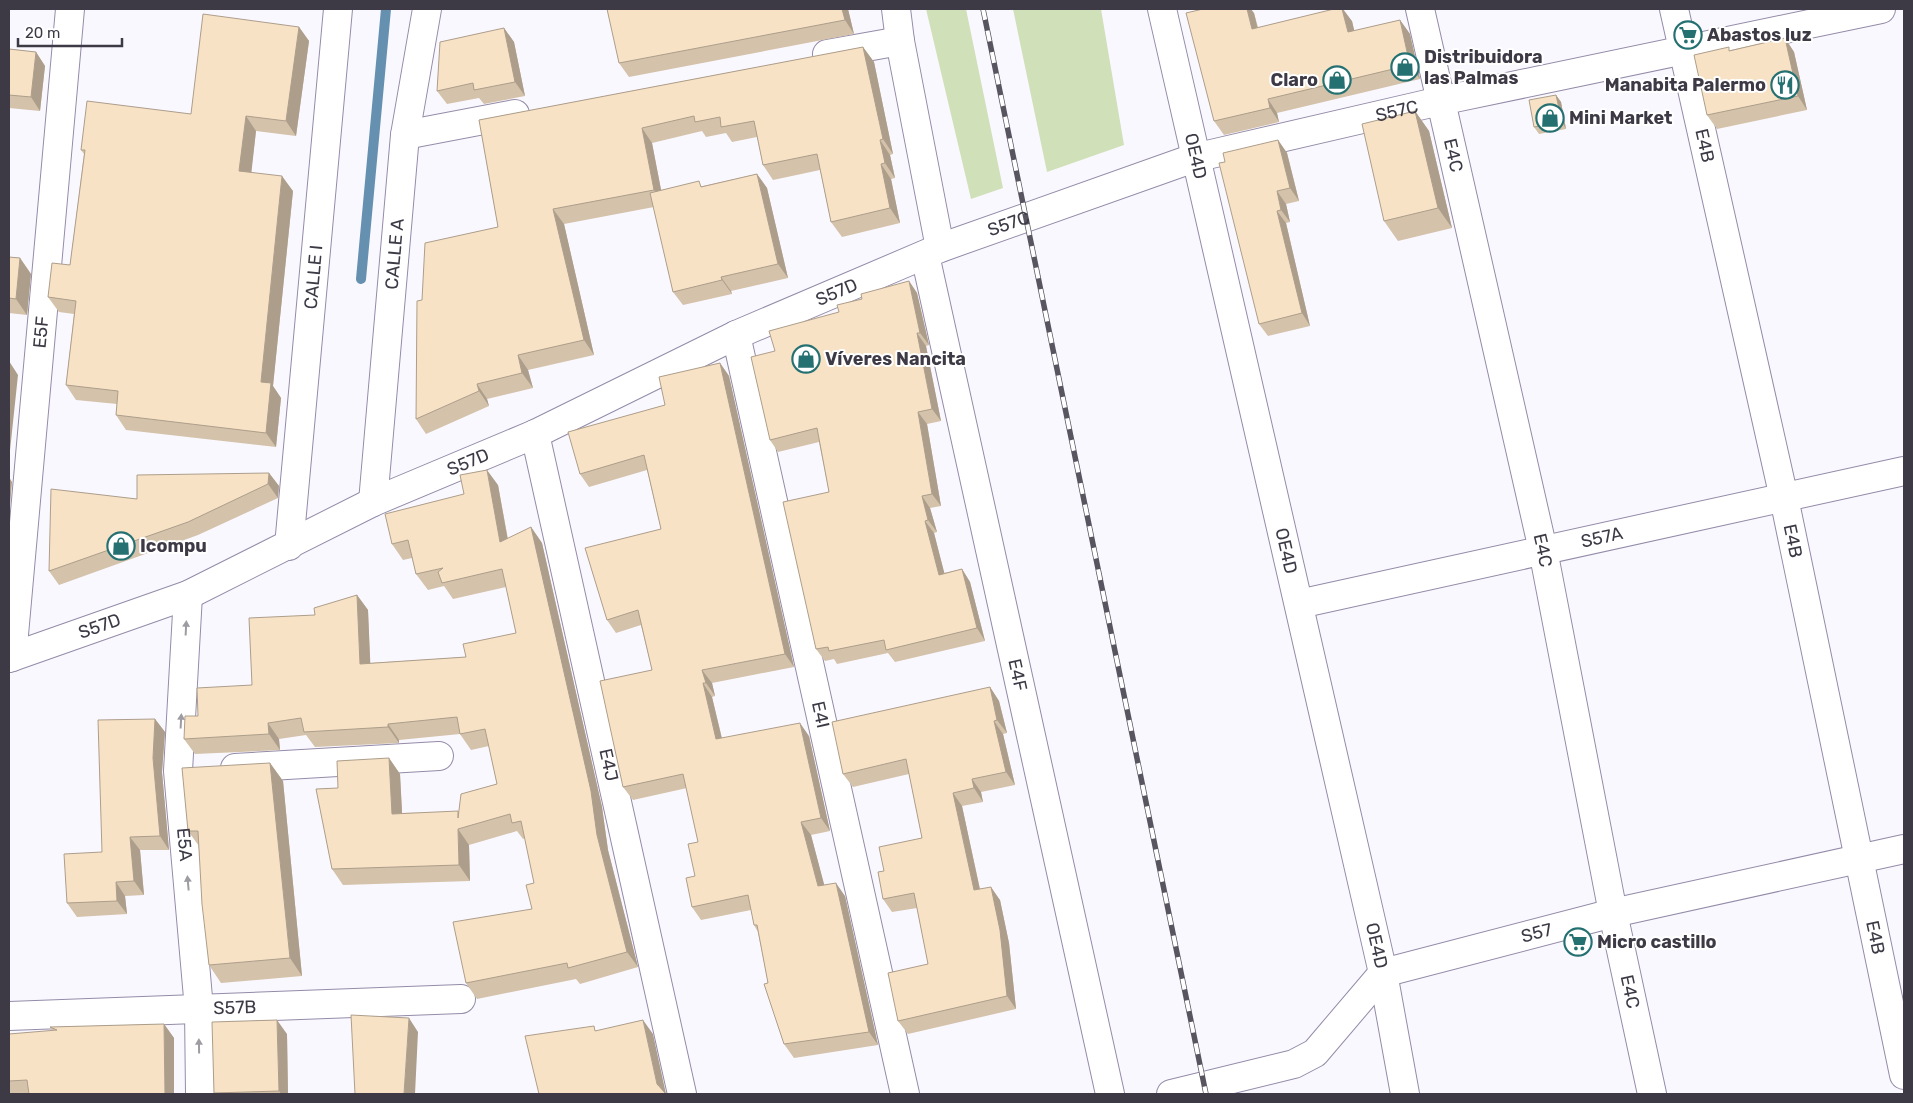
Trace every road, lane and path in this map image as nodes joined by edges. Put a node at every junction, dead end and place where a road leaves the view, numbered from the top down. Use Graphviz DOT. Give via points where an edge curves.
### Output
graph roads {
  1 [pos="70,9"];
  2 [pos="338,9"];
  3 [pos="427,9"];
  4 [pos="896,9"];
  5 [pos="1162,9"];
  6 [pos="1420,9"];
  7 [pos="1674,9"];
  8 [pos="1881,9"];
  9 [pos="900,41"];
  10 [pos="1684,51"];
  11 [pos="803,59"];
  12 [pos="1440,101"];
  13 [pos="541,109"];
  14 [pos="406,135"];
  15 [pos="1194,158"];
  16 [pos="932,252"];
  17 [pos="736,335"];
  18 [pos="535,434"];
  19 [pos="1904,471"];
  20 [pos="1784,498"];
  21 [pos="373,502"];
  22 [pos="288,546"];
  23 [pos="1543,550"];
  24 [pos="188,595"];
  25 [pos="1298,604"];
  26 [pos="11,657"];
  27 [pos="439,756"];
  28 [pos="178,772"];
  29 [pos="1904,849"];
  30 [pos="1859,858"];
  31 [pos="1613,913"];
  32 [pos="1383,974"];
  33 [pos="461,999"];
  34 [pos="199,1009"];
  35 [pos="9,1016"];
  36 [pos="1904,1075"];
  37 [pos="200,1094"];
  38 [pos="682,1094"];
  39 [pos="905,1094"];
  40 [pos="1110,1094"];
  41 [pos="1171,1094"];
  42 [pos="1405,1094"];
  43 [pos="1652,1094"];
  1 -- 26 [label="street, E5F"];
  2 -- 22 [label="street, CALLE I"];
  3 -- 14 [label="street, CALLE A"];
  4 -- 9 [label="street, E4F"];
  5 -- 15 [label="street, OE4D"];
  6 -- 12 [label="street, E4C"];
  7 -- 10 [label="street, E4B"];
  8 -- 10 [label="street, S57C"];
  9 -- 11 [label="street"];
  9 -- 16 [label="street, E4F"];
  10 -- 12 [label="street, S57C"];
  10 -- 20 [label="street, E4B"];
  12 -- 15 [label="street, S57C"];
  12 -- 23 [label="street, E4C"];
  13 -- 14 [label="street"];
  14 -- 21 [label="street, CALLE A"];
  15 -- 16 [label="street, S57C"];
  15 -- 25 [label="street, OE4D"];
  16 -- 17 [label="street, S57D"];
  16 -- 40 [label="street, E4F"];
  17 -- 18 [label="street, S57D"];
  17 -- 39 [label="street, E4I"];
  18 -- 21 [label="street, S57D"];
  18 -- 38 [label="street, E4J"];
  19 -- 20 [label="street, S57A"];
  20 -- 23 [label="street, S57A"];
  20 -- 30 [label="street, E4B"];
  21 -- 22 [label="street, S57D"];
  22 -- 24 [label="street, S57D"];
  23 -- 25 [label="street, S57A"];
  23 -- 31 [label="street, E4C"];
  24 -- 26 [label="street, S57D"];
  28 -- 24 [label="street, E5A, one-way"];
  25 -- 32 [label="street, OE4D"];
  27 -- 28 [label="street"];
  34 -- 28 [label="street, E5A, one-way"];
  29 -- 30 [label="street, S57"];
  30 -- 31 [label="street, S57"];
  30 -- 36 [label="street, E4B"];
  31 -- 32 [label="street, S57"];
  31 -- 43 [label="street, E4C"];
  32 -- 41 [label="street" via="1315,1053 1294,1064"];
  32 -- 42 [label="street, OE4D"];
  33 -- 34 [label="street, S57B"];
  34 -- 35 [label="street, S57B"];
  37 -- 34 [label="street, E5A, one-way"];
}
